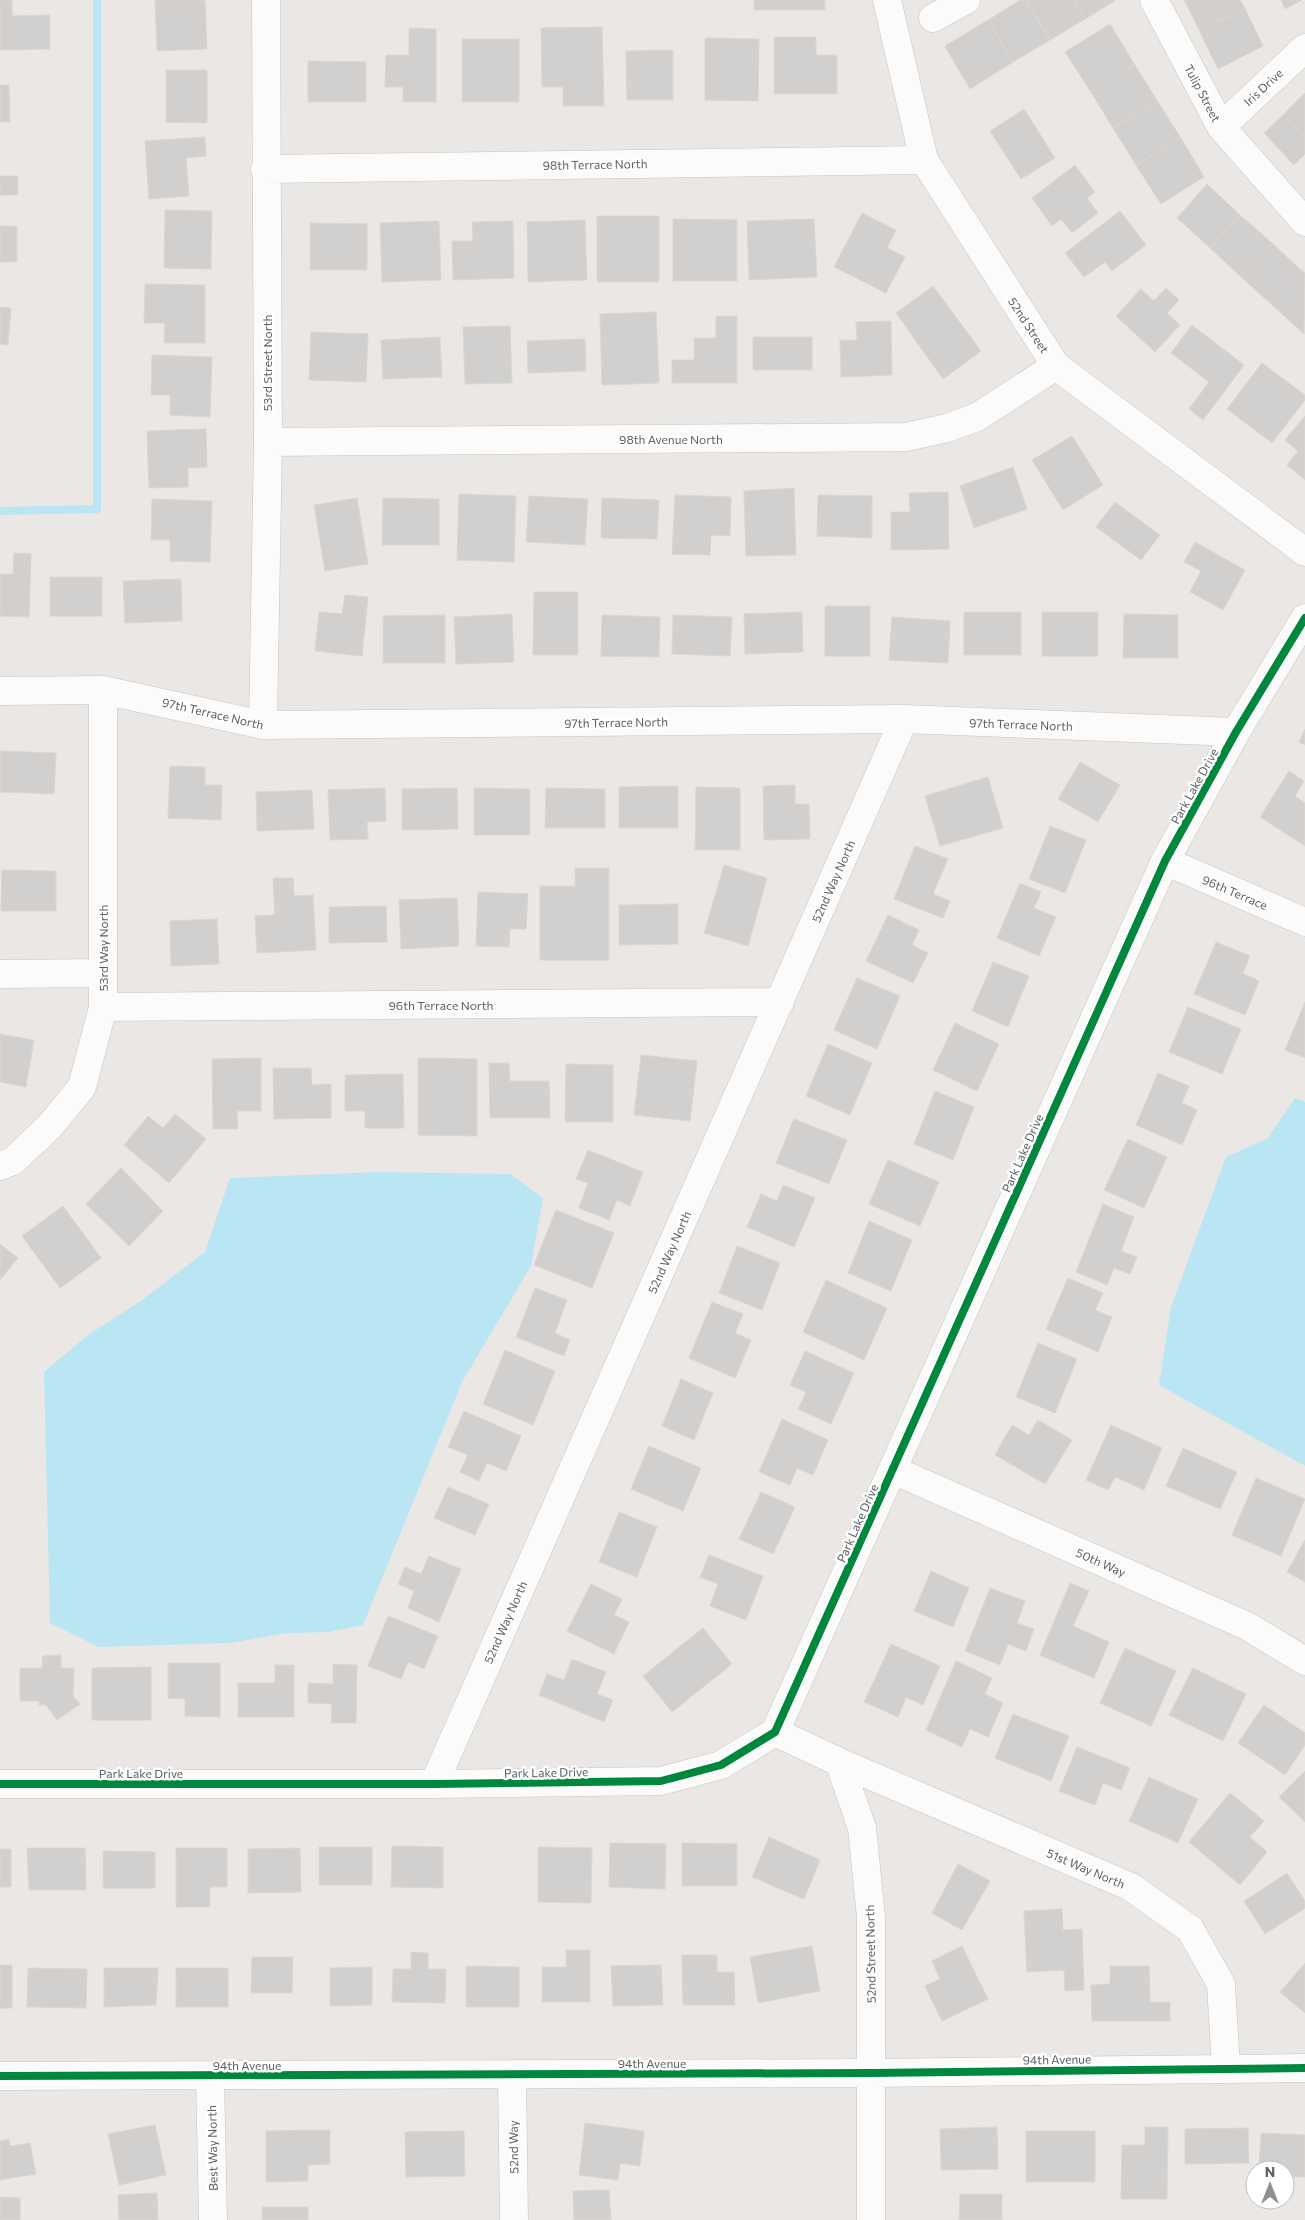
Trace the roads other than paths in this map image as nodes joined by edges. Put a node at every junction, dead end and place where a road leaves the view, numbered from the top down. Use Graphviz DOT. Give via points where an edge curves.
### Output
graph roads {
  1 [pos="266,0"];
  2 [pos="888,0"];
  3 [pos="966,0"];
  4 [pos="1154,0"];
  5 [pos="933,18"];
  6 [pos="1305,48"];
  7 [pos="1221,127"];
  8 [pos="924,160"];
  9 [pos="265,169"];
  10 [pos="1305,222"];
  11 [pos="1056,366"];
  12 [pos="268,442"];
  13 [pos="1305,552"];
  14 [pos="1305,618"];
  15 [pos="103,690"];
  16 [pos="0,691"];
  17 [pos="904,719"];
  18 [pos="263,725"];
  19 [pos="1236,732"];
  20 [pos="1165,861"];
  21 [pos="1305,922"];
  22 [pos="103,973"];
  23 [pos="0,974"];
  24 [pos="780,1002"];
  25 [pos="103,1007"];
  26 [pos="0,1166"];
  27 [pos="892,1470"];
  28 [pos="1305,1661"];
  29 [pos="775,1732"];
  30 [pos="839,1762"];
  31 [pos="0,1784"];
  32 [pos="434,1784"];
  33 [pos="1226,2068"];
  34 [pos="1305,2068"];
  35 [pos="871,2073"];
  36 [pos="512,2075"];
  37 [pos="0,2076"];
  38 [pos="210,2076"];
  39 [pos="213,2220"];
  40 [pos="514,2220"];
  41 [pos="871,2220"];
  1 -- 9 [label="street, 53rd Street North"];
  2 -- 8 [label="street, 52nd Street"];
  3 -- 5 [label="street"];
  4 -- 7 [label="street, Tulip Street"];
  6 -- 7 [label="street, Iris Drive"];
  7 -- 10 [label="street, Tulip Street"];
  8 -- 9 [label="street, 98th Terrace North"];
  8 -- 11 [label="street, 52nd Street"];
  9 -- 12 [label="street, 53rd Street North"];
  11 -- 12 [label="street, 98th Avenue North" via="977,417 906,437"];
  11 -- 13 [label="street, 52nd Street"];
  12 -- 18 [label="street, 53rd Street North"];
  14 -- 19 [label="street, Park Lake Drive"];
  15 -- 16 [label="street, 97th Terrace North"];
  15 -- 18 [label="street, 97th Terrace North"];
  15 -- 22 [label="street, 53rd Way North"];
  17 -- 18 [label="street, 97th Terrace North"];
  17 -- 19 [label="street, 97th Terrace North"];
  17 -- 24 [label="street, 52nd Way North"];
  19 -- 20 [label="street, Park Lake Drive"];
  20 -- 21 [label="street, 96th Terrace"];
  20 -- 27 [label="street, Park Lake Drive"];
  22 -- 23 [label="street"];
  22 -- 25 [label="street, 53rd Way North"];
  24 -- 25 [label="street, 96th Terrace North"];
  24 -- 32 [label="street, 52nd Way North"];
  25 -- 26 [label="street, 53rd Way North" via="82,1087 50,1126 13,1161"];
  27 -- 28 [label="street, 50th Way" via="1247,1626"];
  27 -- 29 [label="street, Park Lake Drive"];
  29 -- 30 [label="street"];
  29 -- 32 [label="street, Park Lake Drive" via="721,1765 661,1781"];
  30 -- 33 [label="street, 51st Way North" via="1131,1887 1190,1929 1221,1984"];
  30 -- 35 [label="street, 52nd Street North" via="862,1828 870,1907"];
  31 -- 32 [label="street, Park Lake Drive"];
  33 -- 34 [label="street, 94th Avenue"];
  33 -- 35 [label="street, 94th Avenue"];
  35 -- 36 [label="street, 94th Avenue"];
  35 -- 41 [label="street, 52nd Street North"];
  36 -- 38 [label="street, 94th Avenue"];
  36 -- 40 [label="street, 52nd Way"];
  37 -- 38 [label="street, 94th Avenue"];
  38 -- 39 [label="street, Best Way North"];
}
